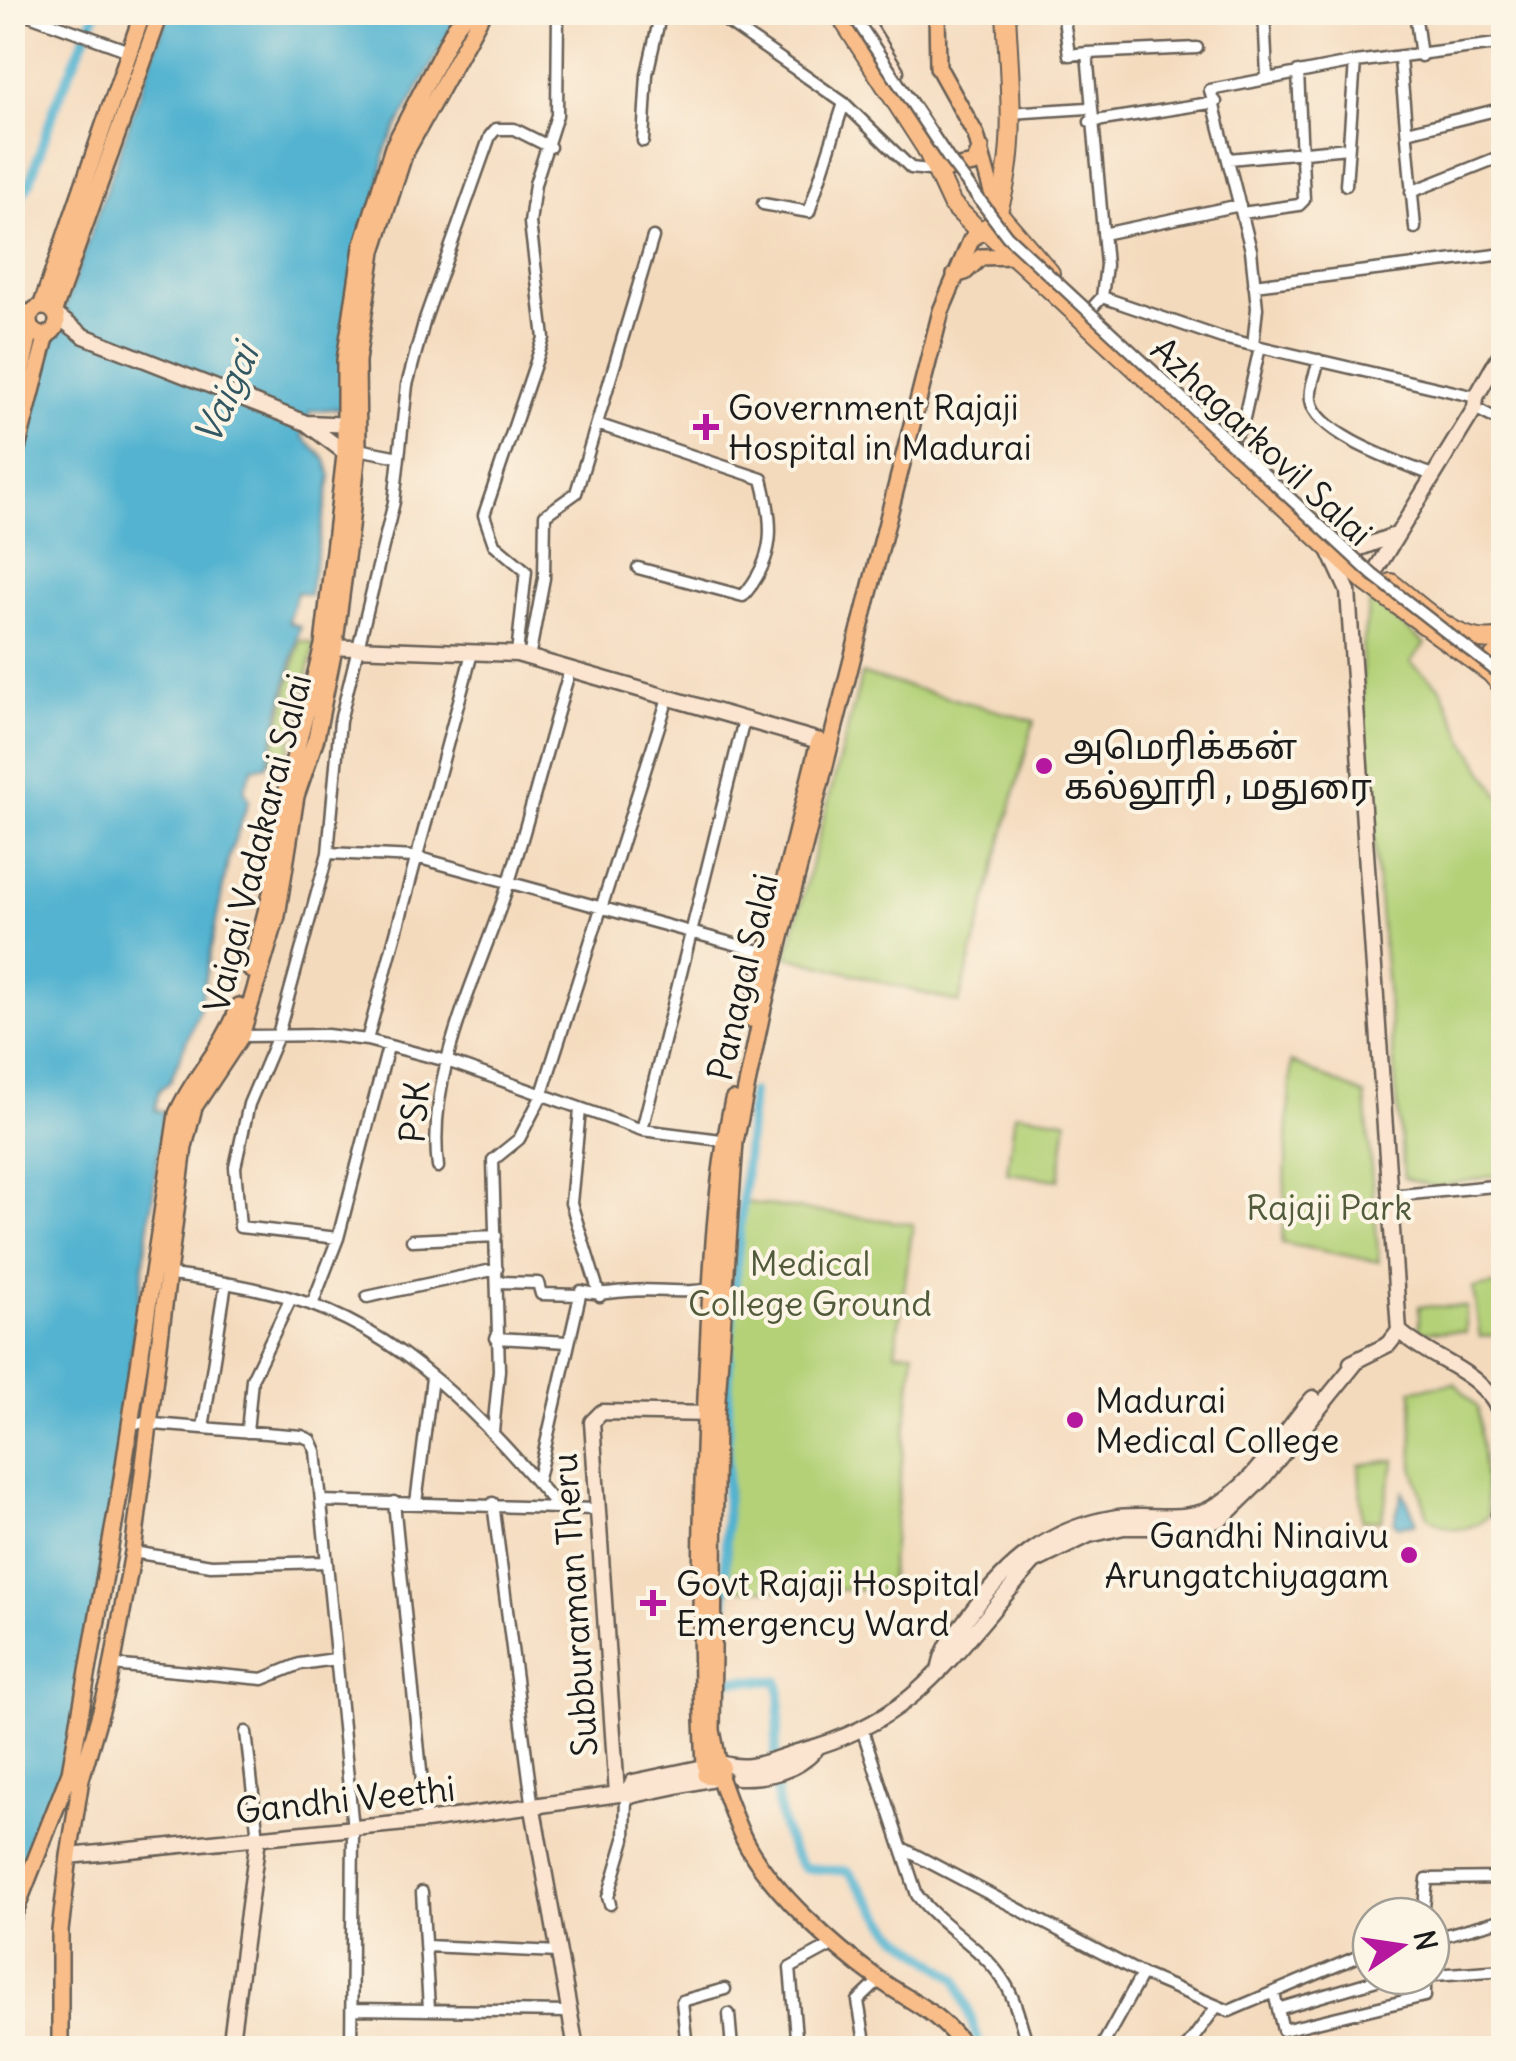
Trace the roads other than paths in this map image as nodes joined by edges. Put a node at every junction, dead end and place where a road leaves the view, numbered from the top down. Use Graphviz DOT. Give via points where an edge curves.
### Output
graph roads {
  1 [pos="21,12"];
  2 [pos="143,12"];
  3 [pos="161,12"];
  4 [pos="467,12"];
  5 [pos="482,12"];
  6 [pos="558,12"];
  7 [pos="661,12"];
  8 [pos="713,12"];
  9 [pos="838,12"];
  10 [pos="851,12"];
  11 [pos="859,12"];
  12 [pos="937,12"];
  13 [pos="1006,12"];
  14 [pos="1063,12"];
  15 [pos="1264,12"];
  16 [pos="1415,12"];
  17 [pos="1504,44"];
  18 [pos="1198,48"];
  19 [pos="128,51"];
  20 [pos="1087,53"];
  21 [pos="1421,56"];
  22 [pos="1400,59"];
  23 [pos="1355,62"];
  24 [pos="1298,72"];
  25 [pos="1268,76"];
  26 [pos="1216,102"];
  27 [pos="844,103"];
  28 [pos="1088,108"];
  29 [pos="1504,108"];
  30 [pos="1010,113"];
  31 [pos="1090,122"];
  32 [pos="1406,132"];
  33 [pos="644,142"];
  34 [pos="550,147"];
  35 [pos="981,148"];
  36 [pos="1348,148"];
  37 [pos="1298,150"];
  38 [pos="1504,155"];
  39 [pos="1229,159"];
  40 [pos="937,171"];
  41 [pos="1346,185"];
  42 [pos="1411,192"];
  43 [pos="762,204"];
  44 [pos="1241,209"];
  45 [pos="998,212"];
  46 [pos="1415,228"];
  47 [pos="983,231"];
  48 [pos="1103,234"];
  49 [pos="653,237"];
  50 [pos="1504,254"];
  51 [pos="1014,256"];
  52 [pos="955,274"];
  53 [pos="1254,285"];
  54 [pos="1097,303"];
  55 [pos="12,305"];
  56 [pos="44,320"];
  57 [pos="1256,346"];
  58 [pos="1504,348"];
  59 [pos="1319,360"];
  60 [pos="1476,402"];
  61 [pos="12,416"];
  62 [pos="1504,423"];
  63 [pos="306,424"];
  64 [pos="347,424"];
  65 [pos="597,424"];
  66 [pos="1232,438"];
  67 [pos="347,452"];
  68 [pos="398,457"];
  69 [pos="12,468"];
  70 [pos="1432,475"];
  71 [pos="1398,532"];
  72 [pos="1327,537"];
  73 [pos="638,568"];
  74 [pos="1371,577"];
  75 [pos="1350,622"];
  76 [pos="1494,640"];
  77 [pos="329,647"];
  78 [pos="356,648"];
  79 [pos="1504,651"];
  80 [pos="472,653"];
  81 [pos="523,656"];
  82 [pos="570,670"];
  83 [pos="1499,679"];
  84 [pos="668,698"];
  85 [pos="744,720"];
  86 [pos="819,741"];
  87 [pos="328,853"];
  88 [pos="416,857"];
  89 [pos="508,882"];
  90 [pos="600,907"];
  91 [pos="693,932"];
  92 [pos="771,954"];
  93 [pos="240,1036"];
  94 [pos="277,1038"];
  95 [pos="368,1040"];
  96 [pos="388,1047"];
  97 [pos="447,1062"];
  98 [pos="541,1097"];
  99 [pos="580,1110"];
  100 [pos="642,1130"];
  101 [pos="730,1142"];
  102 [pos="438,1168"];
  103 [pos="1504,1185"];
  104 [pos="1390,1196"];
  105 [pos="496,1236"];
  106 [pos="338,1238"];
  107 [pos="412,1240"];
  108 [pos="497,1269"];
  109 [pos="171,1274"];
  110 [pos="226,1282"];
  111 [pos="496,1282"];
  112 [pos="719,1288"];
  113 [pos="580,1295"];
  114 [pos="600,1296"];
  115 [pos="367,1297"];
  116 [pos="291,1298"];
  117 [pos="312,1305"];
  118 [pos="1400,1331"];
  119 [pos="496,1338"];
  120 [pos="568,1342"];
  121 [pos="432,1378"];
  122 [pos="710,1414"];
  123 [pos="1504,1419"];
  124 [pos="129,1422"];
  125 [pos="148,1424"];
  126 [pos="203,1428"];
  127 [pos="246,1432"];
  128 [pos="493,1432"];
  129 [pos="538,1483"];
  130 [pos="1504,1495"];
  131 [pos="321,1501"];
  132 [pos="394,1502"];
  133 [pos="416,1503"];
  134 [pos="493,1503"];
  135 [pos="558,1508"];
  136 [pos="596,1508"];
  137 [pos="1504,1529"];
  138 [pos="132,1552"];
  139 [pos="325,1562"];
  140 [pos="335,1659"];
  141 [pos="112,1665"];
  142 [pos="862,1729"];
  143 [pos="246,1732"];
  144 [pos="714,1769"];
  145 [pos="621,1794"];
  146 [pos="533,1808"];
  147 [pos="426,1821"];
  148 [pos="353,1828"];
  149 [pos="258,1838"];
  150 [pos="904,1850"];
  151 [pos="68,1856"];
  152 [pos="1504,1878"];
  153 [pos="422,1892"];
  154 [pos="1426,1896"];
  155 [pos="610,1904"];
  156 [pos="12,1919"];
  157 [pos="1504,1919"];
  158 [pos="1451,1934"];
  159 [pos="834,1944"];
  160 [pos="426,1946"];
  161 [pos="558,1952"];
  162 [pos="1351,1959"];
  163 [pos="1504,1970"];
  164 [pos="1142,1974"];
  165 [pos="1451,1974"];
  166 [pos="880,1980"];
  167 [pos="1351,1988"];
  168 [pos="726,1989"];
  169 [pos="1274,1992"];
  170 [pos="1425,1996"];
  171 [pos="1217,2006"];
  172 [pos="1280,2008"];
  173 [pos="352,2009"];
  174 [pos="429,2009"];
  175 [pos="569,2012"];
  176 [pos="728,2014"];
  177 [pos="60,2048"];
  178 [pos="230,2048"];
  179 [pos="351,2048"];
  180 [pos="576,2048"];
  181 [pos="687,2048"];
  182 [pos="732,2048"];
  183 [pos="797,2048"];
  184 [pos="866,2048"];
  185 [pos="966,2048"];
  186 [pos="1029,2048"];
  187 [pos="1101,2048"];
  188 [pos="1186,2048"];
  1 -- 19 [label="street"];
  2 -- 19 [label="main road"];
  3 -- 56 [label="main road"];
  4 -- 64 [label="main road, Vaigai Vadakarai Salai" via="393,147 362,246 345,360"];
  5 -- 64 [label="main road, Vaigai Vadakarai Salai" via="404,155 373,251"];
  6 -- 34 [label="street" via="558,116"];
  7 -- 33 [label="street" via="647,74"];
  8 -- 27 [label="street"];
  9 -- 40 [label="highway, Azhagarkovil Salai"];
  10 -- 83 [label="street, bridge" via="1007,236 1373,576"];
  11 -- 40 [label="street" via="921,112"];
  12 -- 35 [label="main road" via="938,67"];
  13 -- 30 [label="highway"];
  14 -- 20 [label="street" via="1069,55"];
  15 -- 25 [label="street"];
  16 -- 21 [label="street"];
  17 -- 21 [label="street"];
  18 -- 20 [label="street"];
  19 -- 56 [label="main road"];
  20 -- 28 [label="street"];
  21 -- 22 [label="street"];
  22 -- 23 [label="street"];
  22 -- 32 [label="street"];
  23 -- 24 [label="street"];
  23 -- 36 [label="street"];
  24 -- 25 [label="street"];
  24 -- 37 [label="street"];
  25 -- 26 [label="street" via="1210,90"];
  26 -- 31 [label="street"];
  26 -- 39 [label="street"];
  27 -- 40 [label="street" via="911,168"];
  27 -- 43 [label="street" via="809,212"];
  28 -- 30 [label="street"];
  28 -- 31 [label="street"];
  29 -- 32 [label="street"];
  30 -- 45 [label="highway" via="1006,188"];
  31 -- 48 [label="street"];
  32 -- 42 [label="street"];
  34 -- 68 [label="street" via="514,129 496,129 490,136 425,319 407,384"];
  34 -- 81 [label="street" via="535,184 530,223 544,338 484,514 494,544 526,571"];
  35 -- 40 [label="main road" via="974,164"];
  35 -- 45 [label="main road"];
  36 -- 37 [label="street"];
  36 -- 41 [label="street"];
  37 -- 39 [label="street"];
  37 -- 44 [label="street" via="1301,204"];
  38 -- 42 [label="street"];
  39 -- 44 [label="street"];
  40 -- 47 [label="highway, Azhagarkovil Salai" via="952,204"];
  42 -- 46 [label="street"];
  44 -- 48 [label="street"];
  44 -- 53 [label="street"];
  45 -- 47 [label="highway"];
  45 -- 54 [label="highway, Azhagarkovil Salai" via="1050,272"];
  47 -- 51 [label="highway, Azhagarkovil Salai"];
  47 -- 52 [label="main road, Panagal Salai"];
  48 -- 54 [label="street"];
  49 -- 65 [label="street"];
  50 -- 53 [label="street"];
  51 -- 52 [label="main road" via="981,258"];
  51 -- 72 [label="highway, Azhagarkovil Salai"];
  52 -- 92 [label="main road, Panagal Salai"];
  53 -- 57 [label="street"];
  54 -- 57 [label="street"];
  54 -- 66 [label="highway, Azhagarkovil Salai"];
  55 -- 56 [label="street"];
  56 -- 61 [label="main road"];
  56 -- 63 [label="street"];
  56 -- 69 [label="main road"];
  57 -- 59 [label="street"];
  57 -- 66 [label="street" via="1242,426"];
  58 -- 60 [label="street"];
  59 -- 60 [label="street"];
  59 -- 70 [label="street" via="1310,394 1321,418 1366,449"];
  60 -- 62 [label="street"];
  60 -- 70 [label="street"];
  63 -- 64 [label="street"];
  63 -- 67 [label="street"];
  64 -- 67 [label="main road, Vaigai Vadakarai Salai"];
  65 -- 73 [label="street" via="762,480 772,544 744,596"];
  65 -- 81 [label="street" via="576,493 545,515 544,578"];
  66 -- 72 [label="highway, Azhagarkovil Salai"];
  67 -- 68 [label="street"];
  67 -- 77 [label="main road, Vaigai Vadakarai Salai"];
  68 -- 78 [label="street" via="394,502"];
  70 -- 71 [label="street"];
  71 -- 72 [label="street" via="1360,548"];
  71 -- 74 [label="street"];
  72 -- 74 [label="highway, Azhagarkovil Salai"];
  72 -- 75 [label="street" via="1348,591"];
  74 -- 75 [label="street"];
  74 -- 76 [label="highway, Azhagarkovil Salai" via="1463,637"];
  74 -- 83 [label="highway, Azhagarkovil Salai"];
  75 -- 104 [label="street"];
  77 -- 78 [label="street"];
  77 -- 93 [label="main road, Vaigai Vadakarai Salai" via="277,916"];
  77 -- 124 [label="main road, Vaigai Vadakarai Salai" via="280,814 272,889 248,978 227,1040 177,1114"];
  78 -- 80 [label="street"];
  78 -- 87 [label="street" via="340,721"];
  79 -- 83 [label="highway" via="1494,657"];
  80 -- 81 [label="street"];
  80 -- 88 [label="street"];
  81 -- 82 [label="street"];
  82 -- 84 [label="street"];
  82 -- 89 [label="street, PSK"];
  84 -- 85 [label="street"];
  84 -- 90 [label="street"];
  85 -- 86 [label="street"];
  85 -- 91 [label="street"];
  86 -- 92 [label="main road, Panagal Salai"];
  87 -- 88 [label="street"];
  87 -- 94 [label="street"];
  88 -- 89 [label="street"];
  88 -- 95 [label="street"];
  89 -- 90 [label="street"];
  89 -- 97 [label="street, PSK"];
  90 -- 91 [label="street"];
  90 -- 98 [label="street"];
  91 -- 92 [label="street"];
  91 -- 100 [label="street"];
  92 -- 101 [label="main road, Panagal Salai"];
  93 -- 94 [label="street"];
  93 -- 109 [label="main road, Vaigai Vadakarai Salai" via="194,1107"];
  94 -- 95 [label="street"];
  94 -- 106 [label="street" via="248,1104 235,1167 236,1218 247,1230"];
  95 -- 96 [label="street"];
  96 -- 97 [label="street"];
  96 -- 106 [label="street"];
  97 -- 98 [label="street"];
  97 -- 102 [label="street, PSK" via="433,1130"];
  98 -- 99 [label="street"];
  98 -- 105 [label="street" via="519,1139 493,1160"];
  99 -- 100 [label="street"];
  99 -- 114 [label="street" via="572,1203"];
  100 -- 101 [label="street"];
  101 -- 112 [label="main road, Panagal Salai"];
  103 -- 104 [label="street"];
  104 -- 118 [label="street"];
  105 -- 107 [label="street"];
  105 -- 108 [label="street"];
  106 -- 117 [label="street"];
  108 -- 111 [label="street"];
  108 -- 115 [label="street"];
  109 -- 110 [label="street"];
  109 -- 125 [label="main road, Vaigai Vadakarai Salai"];
  110 -- 116 [label="street"];
  110 -- 126 [label="street"];
  111 -- 113 [label="street" via="538,1283 541,1294"];
  111 -- 119 [label="street"];
  112 -- 114 [label="street"];
  112 -- 122 [label="main road, Panagal Salai"];
  113 -- 114 [label="street"];
  113 -- 120 [label="street"];
  116 -- 117 [label="street"];
  116 -- 127 [label="street" via="252,1379"];
  117 -- 121 [label="street" via="366,1329"];
  118 -- 123 [label="street" via="1422,1352 1466,1372 1493,1394"];
  118 -- 142 [label="street" via="1358,1360 1222,1518 1200,1527 1124,1527 1056,1548 1034,1562 921,1693"];
  119 -- 120 [label="street"];
  119 -- 128 [label="street"];
  120 -- 129 [label="street"];
  121 -- 128 [label="street"];
  121 -- 133 [label="street"];
  122 -- 136 [label="street, Subburaman Theru" via="596,1415"];
  122 -- 144 [label="main road, Panagal Salai"];
  124 -- 125 [label="street"];
  124 -- 156 [label="main road, Vaigai Vadakarai Salai" via="70,1772"];
  125 -- 126 [label="street"];
  125 -- 138 [label="main road, Vaigai Vadakarai Salai"];
  126 -- 127 [label="street"];
  127 -- 131 [label="street" via="310,1440"];
  128 -- 129 [label="street"];
  129 -- 135 [label="street"];
  130 -- 137 [label="street"];
  131 -- 132 [label="street"];
  131 -- 139 [label="street"];
  132 -- 133 [label="street"];
  132 -- 147 [label="street"];
  133 -- 134 [label="street"];
  134 -- 135 [label="street"];
  134 -- 146 [label="street"];
  135 -- 136 [label="street"];
  136 -- 145 [label="street, Subburaman Theru"];
  138 -- 139 [label="street" via="211,1564"];
  138 -- 141 [label="main road, Vaigai Vadakarai Salai"];
  139 -- 140 [label="street"];
  140 -- 141 [label="street" via="263,1679"];
  140 -- 148 [label="street"];
  141 -- 151 [label="main road, Vaigai Vadakarai Salai"];
  142 -- 144 [label="street, Gandhi Veethi" via="805,1762"];
  142 -- 150 [label="street"];
  143 -- 149 [label="street"];
  144 -- 145 [label="street, Gandhi Veethi"];
  144 -- 159 [label="main road, Panagal Salai" via="748,1847"];
  145 -- 146 [label="street, Gandhi Veethi"];
  145 -- 155 [label="street" via="625,1839"];
  146 -- 147 [label="street, Gandhi Veethi"];
  146 -- 161 [label="street"];
  147 -- 148 [label="street, Gandhi Veethi"];
  148 -- 149 [label="street, Gandhi Veethi"];
  148 -- 173 [label="street"];
  149 -- 151 [label="street, Gandhi Veethi"];
  149 -- 178 [label="street"];
  150 -- 164 [label="street"];
  150 -- 186 [label="street" via="917,1894 931,1913 1008,1986"];
  151 -- 177 [label="main road, Vaigai Vadakarai Salai"];
  152 -- 154 [label="street" via="1428,1879"];
  153 -- 160 [label="street"];
  157 -- 158 [label="street"];
  159 -- 166 [label="main road, Panagal Salai"];
  159 -- 183 [label="street" via="790,1968"];
  160 -- 161 [label="street"];
  160 -- 174 [label="street"];
  161 -- 175 [label="street"];
  162 -- 169 [label="street"];
  163 -- 165 [label="street"];
  164 -- 171 [label="street"];
  164 -- 187 [label="street"];
  166 -- 184 [label="street" via="858,2001"];
  166 -- 185 [label="main road, Panagal Salai" via="924,2005"];
  167 -- 172 [label="street"];
  168 -- 181 [label="street" via="682,2001"];
  169 -- 171 [label="street" via="1238,2009"];
  169 -- 172 [label="street"];
  170 -- 172 [label="street" via="1283,2030"];
  171 -- 188 [label="street"];
  173 -- 174 [label="street"];
  173 -- 179 [label="street"];
  174 -- 175 [label="street"];
  175 -- 180 [label="street"];
  176 -- 182 [label="street"];
}
